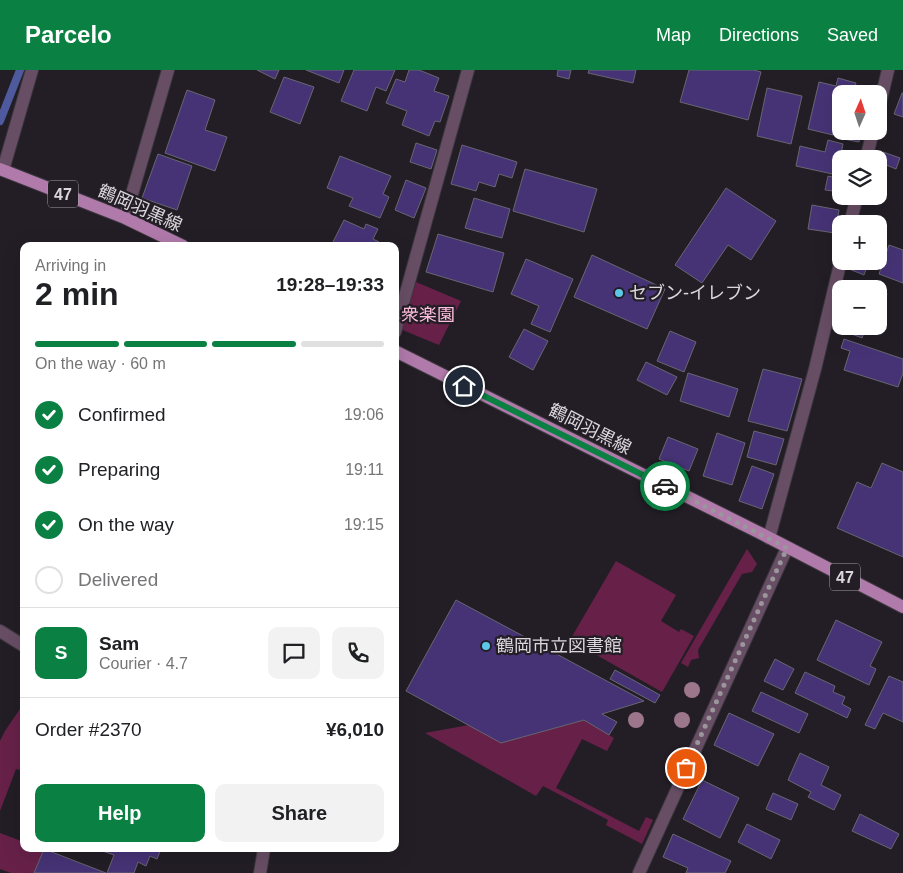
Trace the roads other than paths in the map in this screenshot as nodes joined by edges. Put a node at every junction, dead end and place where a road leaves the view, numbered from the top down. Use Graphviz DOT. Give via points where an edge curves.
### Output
graph roads {
  1 [pos="32,70"];
  2 [pos="168,70"];
  3 [pos="468,70"];
  4 [pos="888,70"];
  5 [pos="884,85"];
  6 [pos="1,170"];
  7 [pos="125,218"];
  8 [pos="175,242"];
  9 [pos="839,270"];
  10 [pos="399,318"];
  11 [pos="399,353"];
  12 [pos="769,538"];
  13 [pos="787,548"];
  14 [pos="903,607"];
  15 [pos="0,631"];
  16 [pos="20,644"];
  17 [pos="264,852"];
  18 [pos="260,873"];
  19 [pos="639,873"];
  1 -- 6 [label="street"];
  2 -- 7 [label="street"];
  3 -- 10 [label="street"];
  4 -- 5 [label="street"];
  6 -- 7 [label="main road, 鶴岡羽黒線 / 47"];
  7 -- 8 [label="main road, 鶴岡羽黒線 / 47"];
  9 -- 12 [label="street"];
  11 -- 12 [label="main road, 鶴岡羽黒線 / 47"];
  12 -- 13 [label="main road, 鶴岡羽黒線 / 47"];
  13 -- 14 [label="main road, 鶴岡羽黒線 / 47"];
  13 -- 19 [label="street"];
  15 -- 16 [label="street"];
  17 -- 18 [label="street"];
}
